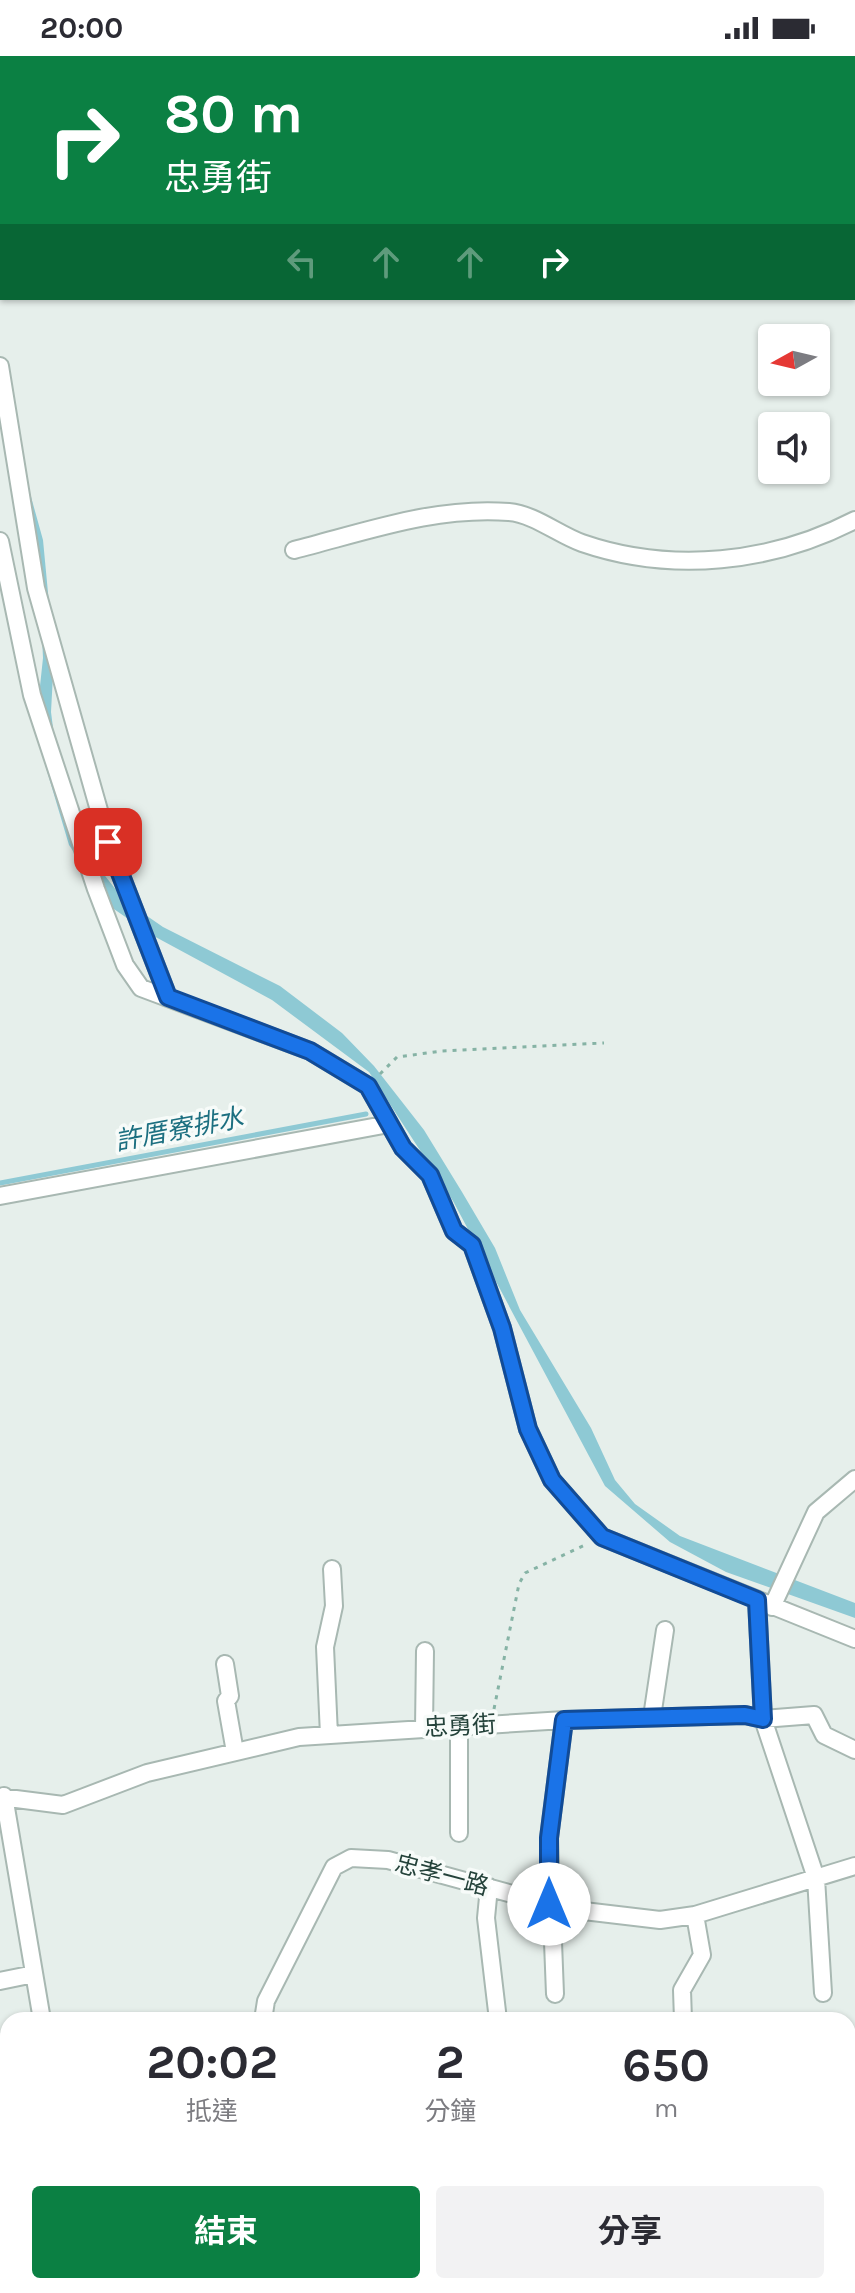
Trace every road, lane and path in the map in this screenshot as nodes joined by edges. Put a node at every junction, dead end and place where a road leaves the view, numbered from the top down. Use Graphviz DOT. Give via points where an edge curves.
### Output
graph roads {
  1 [pos="0,366"];
  2 [pos="855,520"];
  3 [pos="0,541"];
  4 [pos="294,550"];
  5 [pos="168,997"];
  6 [pos="604,1043"];
  7 [pos="368,1086"];
  8 [pos="389,1124"];
  9 [pos="0,1196"];
  10 [pos="855,1479"];
  11 [pos="602,1537"];
  12 [pos="332,1569"];
  13 [pos="764,1604"];
  14 [pos="665,1630"];
  15 [pos="855,1639"];
  16 [pos="425,1651"];
  17 [pos="225,1664"];
  18 [pos="652,1717"];
  19 [pos="763,1719"];
  20 [pos="564,1720"];
  21 [pos="491,1724"];
  22 [pos="459,1726"];
  23 [pos="424,1728"];
  24 [pos="329,1735"];
  25 [pos="855,1750"];
  26 [pos="235,1752"];
  27 [pos="2,1797"];
  28 [pos="459,1833"];
  29 [pos="855,1866"];
  30 [pos="816,1878"];
  31 [pos="489,1887"];
  32 [pos="549,1904"];
  33 [pos="695,1915"];
  34 [pos="34,1974"];
  35 [pos="0,1981"];
  36 [pos="823,1993"];
  37 [pos="555,1994"];
  38 [pos="41,2012"];
  39 [pos="264,2012"];
  40 [pos="497,2012"];
  41 [pos="683,2012"];
  1 -- 5 [label="street" via="36,588 108,842"];
  2 -- 4 [label="street" via="756,556 711,562 582,543 514,512 449,510"];
  3 -- 5 [label="street" via="32,695 96,889 125,965 141,988"];
  5 -- 7 [label="street" via="310,1051"];
  6 -- 7 [label="path" via="397,1057"];
  7 -- 8 [label="street"];
  8 -- 9 [label="street"];
  8 -- 11 [label="street" via="403,1148 430,1175 454,1231 472,1245 502,1328 528,1429 552,1480"];
  10 -- 13 [label="street" via="816,1512"];
  11 -- 13 [label="street"];
  11 -- 21 [label="path" via="525,1573"];
  12 -- 24 [label="street" via="334,1606 325,1647"];
  13 -- 15 [label="street"];
  13 -- 19 [label="street"];
  14 -- 18 [label="street"];
  16 -- 23 [label="street"];
  17 -- 26 [label="street"];
  18 -- 19 [label="street, 忠勇街"];
  18 -- 20 [label="street, 忠勇街"];
  19 -- 25 [label="street, 忠勇街" via="814,1715 824,1735"];
  19 -- 30 [label="street"];
  20 -- 21 [label="street, 忠勇街"];
  20 -- 32 [label="street" via="549,1838"];
  21 -- 22 [label="street, 忠勇街"];
  22 -- 23 [label="street, 忠勇街"];
  22 -- 28 [label="street"];
  23 -- 24 [label="street, 忠勇街"];
  24 -- 26 [label="street, 忠勇街"];
  26 -- 27 [label="street, 忠勇街" via="147,1773 63,1805"];
  27 -- 34 [label="street"];
  29 -- 30 [label="street, 忠孝一路"];
  30 -- 33 [label="street, 忠孝一路"];
  30 -- 36 [label="street"];
  31 -- 32 [label="street, 忠孝一路"];
  31 -- 39 [label="street, 忠孝一路" via="388,1860 351,1858 334,1867"];
  31 -- 40 [label="street" via="486,1918"];
  32 -- 33 [label="street, 忠孝一路" via="660,1920"];
  32 -- 37 [label="street"];
  33 -- 41 [label="street" via="702,1955 682,1990"];
  34 -- 35 [label="street"];
  34 -- 38 [label="street"];
}
